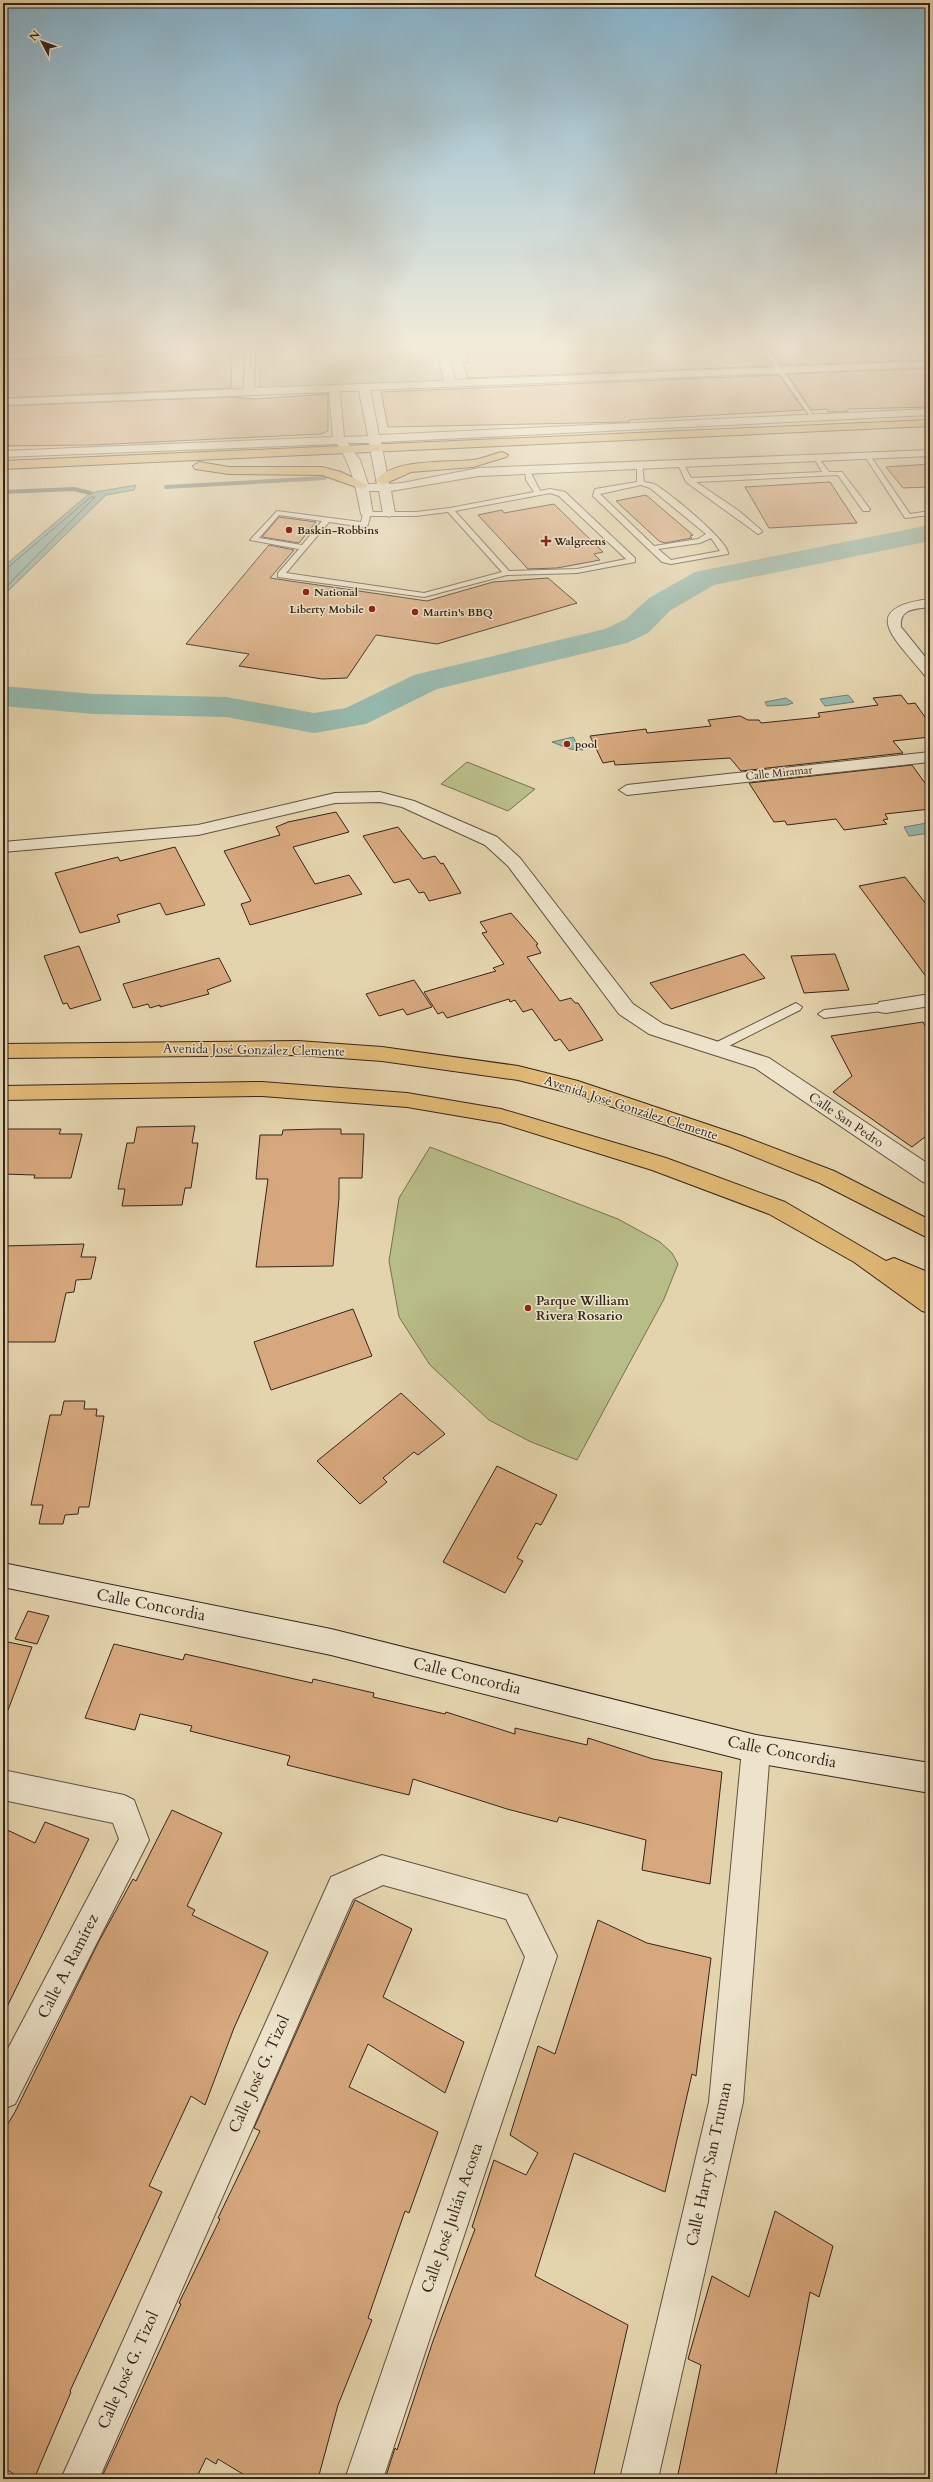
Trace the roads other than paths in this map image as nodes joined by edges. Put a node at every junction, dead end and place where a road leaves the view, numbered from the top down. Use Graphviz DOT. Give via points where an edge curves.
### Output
graph roads {
  1 [pos="38,463"];
  2 [pos="281,463"];
  3 [pos="355,463"];
  4 [pos="379,463"];
  5 [pos="461,463"];
  6 [pos="708,463"];
  7 [pos="820,463"];
  8 [pos="872,463"];
  9 [pos="681,464"];
  10 [pos="3,465"];
  11 [pos="638,465"];
  12 [pos="199,466"];
  13 [pos="527,470"];
  14 [pos="827,474"];
  15 [pos="3,476"];
  16 [pos="689,480"];
  17 [pos="642,483"];
  18 [pos="383,484"];
  19 [pos="362,487"];
  20 [pos="538,493"];
  21 [pos="930,506"];
  22 [pos="866,509"];
  23 [pos="904,509"];
  24 [pos="450,510"];
  25 [pos="389,513"];
  26 [pos="930,513"];
  27 [pos="367,514"];
  28 [pos="326,520"];
  29 [pos="758,532"];
  30 [pos="711,535"];
  31 [pos="304,547"];
  32 [pos="653,548"];
  33 [pos="507,573"];
  34 [pos="930,604"];
  35 [pos="930,673"];
  36 [pos="930,756"];
  37 [pos="627,790"];
  38 [pos="3,846"];
  39 [pos="930,1000"];
  40 [pos="796,1007"];
  41 [pos="886,1007"];
  42 [pos="824,1014"];
  43 [pos="715,1048"];
  44 [pos="3,1051"];
  45 [pos="3,1093"];
  46 [pos="930,1176"];
  47 [pos="930,1230"];
  48 [pos="862,1256"];
  49 [pos="930,1283"];
  50 [pos="930,1304"];
  51 [pos="3,1575"];
  52 [pos="756,1749"];
  53 [pos="930,1778"];
  54 [pos="3,1784"];
  55 [pos="541,1956"];
  56 [pos="3,2092"];
  57 [pos="80,2479"];
  58 [pos="364,2479"];
  59 [pos="638,2479"];
  1 -- 10 [label="main road"];
  2 -- 12 [label="main road"];
  3 -- 19 [label="street"];
  4 -- 18 [label="street"];
  5 -- 18 [label="main road" via="405,471 387,477"];
  6 -- 9 [label="street"];
  7 -- 14 [label="lane"];
  8 -- 23 [label="lane"];
  9 -- 11 [label="street"];
  9 -- 16 [label="lane"];
  11 -- 13 [label="street"];
  11 -- 17 [label="lane"];
  12 -- 15 [label="main road"];
  12 -- 19 [label="main road" via="220,472 320,471 342,476"];
  13 -- 18 [label="street" via="479,472 402,487"];
  13 -- 20 [label="lane"];
  14 -- 16 [label="lane"];
  14 -- 22 [label="lane" via="840,473"];
  16 -- 29 [label="lane" via="736,512"];
  17 -- 30 [label="lane" via="653,486"];
  17 -- 32 [label="lane" via="598,491 596,494"];
  18 -- 19 [label="street"];
  18 -- 25 [label="street"];
  19 -- 27 [label="street"];
  20 -- 24 [label="lane"];
  20 -- 33 [label="lane" via="550,490 562,494 632,560 577,571"];
  21 -- 23 [label="lane"];
  23 -- 26 [label="lane" via="908,516"];
  24 -- 25 [label="lane" via="416,514"];
  24 -- 33 [label="lane"];
  25 -- 27 [label="lane"];
  27 -- 28 [label="lane" via="364,525"];
  28 -- 31 [label="lane"];
  28 -- 31 [label="lane" via="277,513 254,540"];
  30 -- 32 [label="lane" via="700,541"];
  30 -- 32 [label="lane" via="724,547 724,552 671,562 665,560"];
  31 -- 33 [label="lane" via="281,575 424,595"];
  34 -- 35 [label="street" via="907,606 894,615 894,627"];
  36 -- 37 [label="street, Calle Miramar"];
  38 -- 43 [label="street, Calle San Pedro" via="198,830 335,798 380,797 408,804 491,841 514,862 626,1009 656,1029"];
  39 -- 41 [label="street"];
  40 -- 43 [label="lane"];
  41 -- 42 [label="lane"];
  43 -- 46 [label="street, Calle San Pedro" via="762,1063"];
  44 -- 47 [label="main road, Avenida José González Clemente" via="298,1048 382,1054 518,1073 578,1088 735,1141 827,1177"];
  45 -- 48 [label="main road" via="262,1089 407,1100 501,1116 659,1164 776,1208"];
  48 -- 49 [label="main road"];
  48 -- 50 [label="main road"];
  51 -- 52 [label="street, Calle Concordia" via="331,1642"];
  52 -- 53 [label="street, Calle Concordia"];
  52 -- 59 [label="street, Calle Harry San Truman" via="726,2102"];
  54 -- 56 [label="street, Calle A. Ramírez" via="124,1810 134,1840"];
  55 -- 57 [label="street, Calle José G. Tizol" via="516,1906 382,1870 342,1888"];
  55 -- 58 [label="street, Calle José Julián Acosta"];
}
